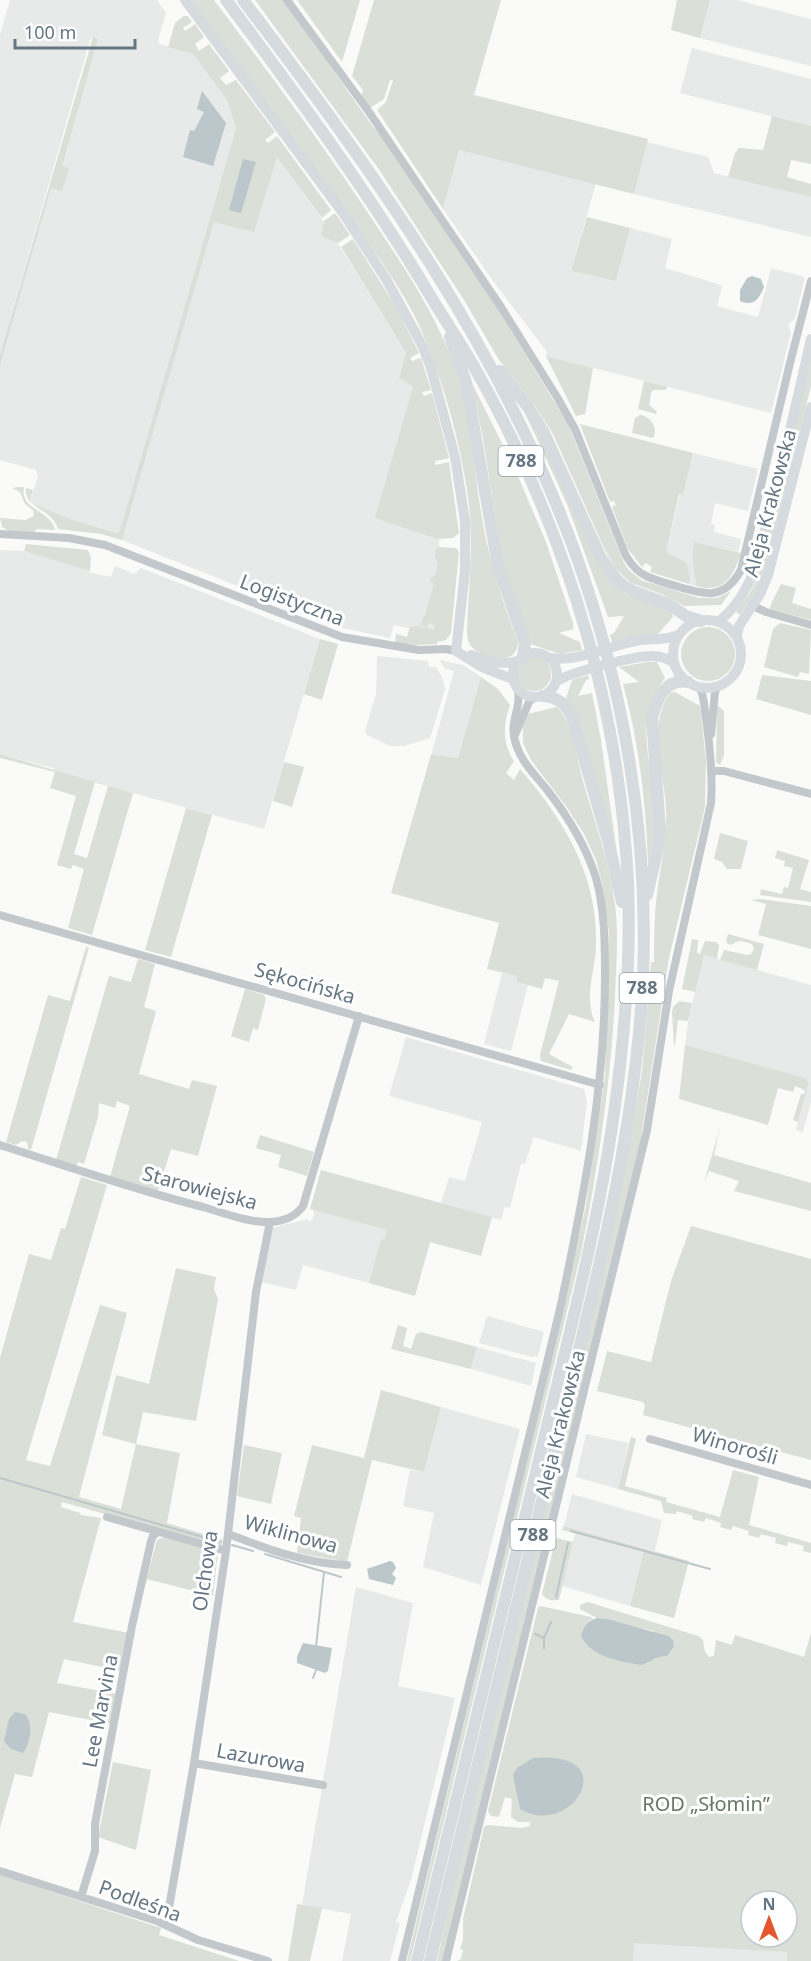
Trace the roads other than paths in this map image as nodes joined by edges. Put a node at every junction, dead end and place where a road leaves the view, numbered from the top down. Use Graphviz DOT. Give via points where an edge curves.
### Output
graph roads {
  1 [pos="184,0"];
  2 [pos="226,0"];
  3 [pos="243,0"];
  4 [pos="287,0"];
  5 [pos="811,281"];
  6 [pos="436,306"];
  7 [pos="811,339"];
  8 [pos="481,347"];
  9 [pos="811,407"];
  10 [pos="806,450"];
  11 [pos="0,534"];
  12 [pos="753,606"];
  13 [pos="701,621"];
  14 [pos="718,622"];
  15 [pos="811,624"];
  16 [pos="678,635"];
  17 [pos="737,635"];
  18 [pos="456,651"];
  19 [pos="550,658"];
  20 [pos="520,659"];
  21 [pos="674,663"];
  22 [pos="512,679"];
  23 [pos="556,682"];
  24 [pos="694,684"];
  25 [pos="718,686"];
  26 [pos="518,690"];
  27 [pos="539,697"];
  28 [pos="514,736"];
  29 [pos="710,745"];
  30 [pos="711,771"];
  31 [pos="811,794"];
  32 [pos="0,915"];
  33 [pos="643,917"];
  34 [pos="628,938"];
  35 [pos="359,1016"];
  36 [pos="600,1085"];
  37 [pos="0,1145"];
  38 [pos="270,1222"];
  39 [pos="650,1439"];
  40 [pos="811,1485"];
  41 [pos="107,1517"];
  42 [pos="158,1532"];
  43 [pos="228,1534"];
  44 [pos="225,1551"];
  45 [pos="347,1565"];
  46 [pos="194,1763"];
  47 [pos="323,1785"];
  48 [pos="0,1871"];
  49 [pos="81,1897"];
  50 [pos="166,1925"];
  51 [pos="268,1961"];
  52 [pos="402,1961"];
  53 [pos="417,1961"];
  54 [pos="430,1961"];
  55 [pos="446,1961"];
  1 -- 18 [label="main road" via="343,213 386,279 422,345 455,458 465,521 465,572"];
  2 -- 6 [label="main road, 788" via="331,142"];
  3 -- 8 [label="main road, 788" via="334,120 422,249"];
  4 -- 5 [label="street" via="375,122 557,397 587,458 626,556 645,576 712,594 729,586 741,570"];
  6 -- 20 [label="main road" via="466,382 498,566 525,644"];
  6 -- 34 [label="main road, 788" via="476,371 524,467 584,626 617,782 626,850"];
  7 -- 14 [label="main road, Aleja Krakowska" via="754,571 740,599"];
  8 -- 13 [label="main road" via="544,433 600,555 615,578 635,592"];
  8 -- 33 [label="main road, 788" via="551,493 599,627 626,743 640,848"];
  9 -- 10 [label="main road, Aleja Krakowska"];
  10 -- 12 [label="main road, Aleja Krakowska" via="768,575"];
  11 -- 18 [label="street, Logistyczna" via="80,540 122,551 342,637 419,650"];
  12 -- 15 [label="street"];
  12 -- 17 [label="main road, Aleja Krakowska" via="741,621"];
  13 -- 14 [label="main road"];
  13 -- 16 [label="main road" via="687,626"];
  14 -- 17 [label="main road"];
  16 -- 19 [label="main road" via="563,659"];
  16 -- 21 [label="main road" via="673,648"];
  17 -- 25 [label="main road" via="742,654 738,669 730,680"];
  18 -- 20 [label="main road" via="490,661 507,663"];
  18 -- 22 [label="main road"];
  19 -- 20 [label="main road" via="536,653"];
  19 -- 23 [label="main road" via="556,669"];
  20 -- 22 [label="main road"];
  21 -- 23 [label="main road" via="664,657 644,656"];
  21 -- 24 [label="main road" via="679,673"];
  22 -- 26 [label="main road"];
  23 -- 27 [label="main road"];
  24 -- 25 [label="main road"];
  24 -- 29 [label="street" via="703,696"];
  24 -- 33 [label="main road" via="677,682 666,688 652,718 660,830"];
  25 -- 29 [label="street"];
  26 -- 27 [label="main road"];
  26 -- 28 [label="street"];
  27 -- 28 [label="street" via="525,710"];
  27 -- 34 [label="main road" via="560,701 572,717 615,866"];
  28 -- 36 [label="street, Aleja Krakowska" via="523,760 574,827 597,885 605,961"];
  29 -- 30 [label="street"];
  30 -- 31 [label="street"];
  30 -- 55 [label="street" via="707,828 669,991 642,1152"];
  32 -- 35 [label="street, Sękocińska"];
  33 -- 54 [label="main road, Aleja Krakowska / 788" via="643,982 636,1058 610,1214"];
  34 -- 53 [label="main road, Aleja Krakowska / 788" via="618,1086 595,1221"];
  35 -- 36 [label="street, Sękocińska"];
  35 -- 38 [label="street, Starowiejska" via="303,1206 291,1216"];
  36 -- 52 [label="street, Aleja Krakowska" via="560,1310"];
  37 -- 38 [label="street, Starowiejska" via="161,1196"];
  38 -- 43 [label="street, Olchowa" via="256,1292"];
  39 -- 40 [label="street, Winorośli"];
  41 -- 42 [label="street, Wiklinowa"];
  42 -- 44 [label="street, Wiklinowa"];
  42 -- 49 [label="street, Lee Marvina" via="151,1540 95,1824 95,1851"];
  43 -- 44 [label="street, Olchowa"];
  43 -- 45 [label="street, Wiklinowa" via="305,1559"];
  44 -- 46 [label="street, Olchowa"];
  46 -- 47 [label="street, Lazurowa"];
  46 -- 50 [label="street, Olchowa"];
  48 -- 49 [label="street, Podleśna"];
  49 -- 50 [label="street, Podleśna"];
  50 -- 51 [label="street, Podleśna" via="198,1940"];
}
